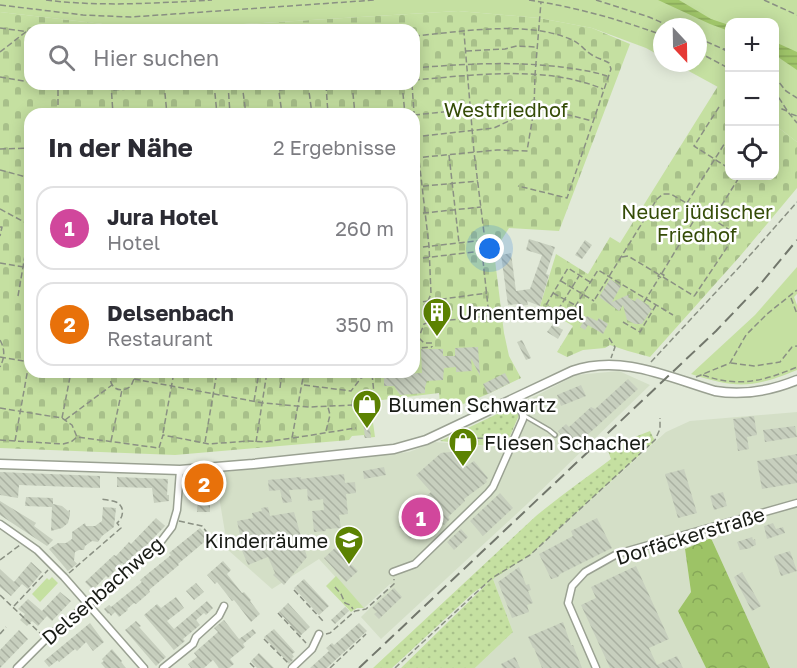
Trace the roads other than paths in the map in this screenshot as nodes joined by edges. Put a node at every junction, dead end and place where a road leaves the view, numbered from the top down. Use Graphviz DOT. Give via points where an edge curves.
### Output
graph roads {
  1 [pos="797,380"];
  2 [pos="516,398"];
  3 [pos="523,415"];
  4 [pos="555,435"];
  5 [pos="0,464"];
  6 [pos="180,470"];
  7 [pos="797,503"];
  8 [pos="0,524"];
  9 [pos="393,572"];
  10 [pos="87,604"];
  11 [pos="224,606"];
  12 [pos="319,634"];
  13 [pos="17,668"];
  14 [pos="144,668"];
  15 [pos="163,668"];
  16 [pos="292,668"];
  17 [pos="596,668"];
  1 -- 2 [label="main road" via="739,394 609,364 578,369"];
  2 -- 3 [label="street"];
  2 -- 6 [label="main road" via="417,444"];
  3 -- 4 [label="lane"];
  3 -- 9 [label="street" via="493,487 415,564"];
  5 -- 6 [label="main road"];
  6 -- 10 [label="street, Delsenbachweg" via="172,527 159,544"];
  7 -- 17 [label="street, Dorfäckerstraße" via="617,554 585,572 572,586 568,603"];
  8 -- 10 [label="street" via="37,550"];
  10 -- 13 [label="street, Delsenbachweg"];
  10 -- 14 [label="street"];
  11 -- 15 [label="street" via="193,644"];
  12 -- 16 [label="street" via="312,649"];
}
